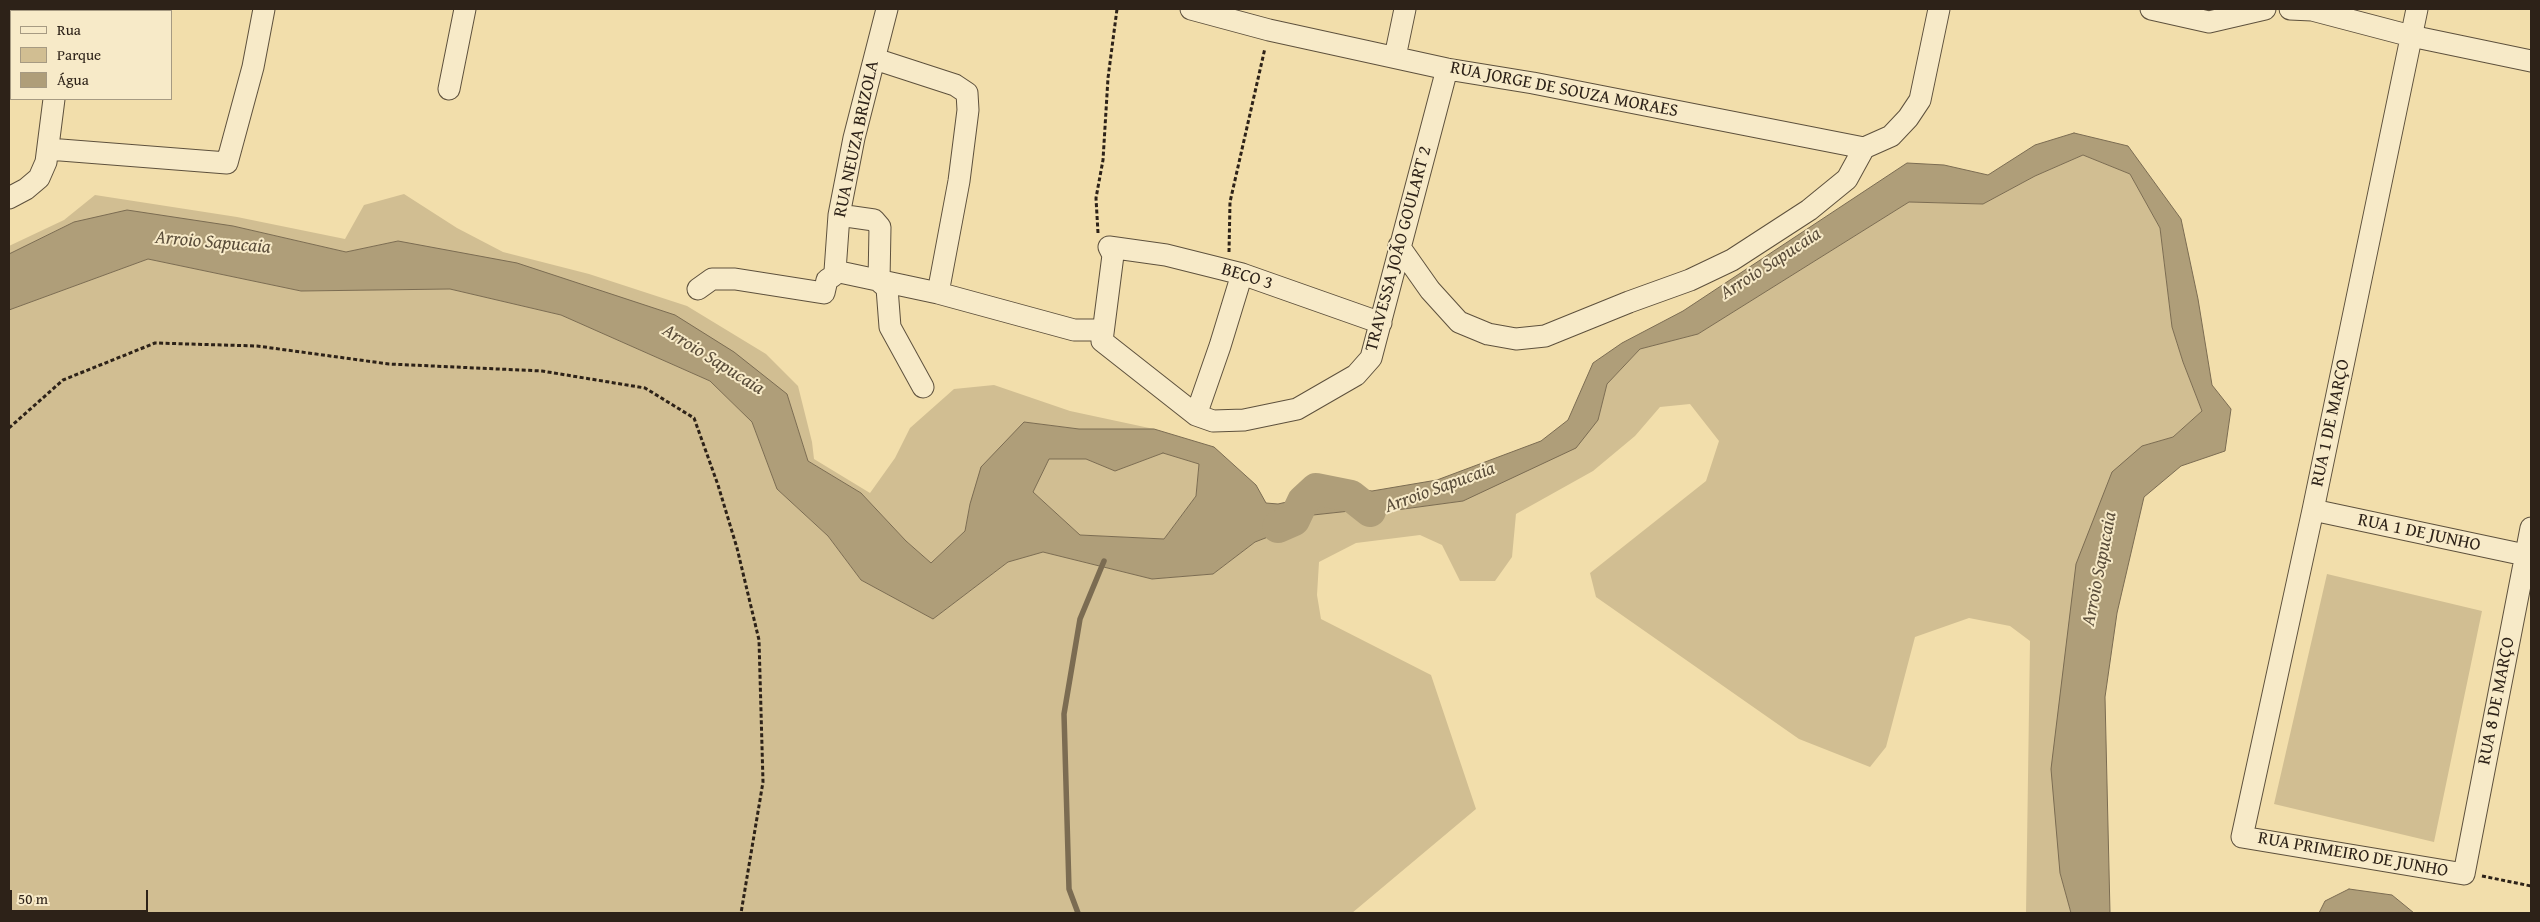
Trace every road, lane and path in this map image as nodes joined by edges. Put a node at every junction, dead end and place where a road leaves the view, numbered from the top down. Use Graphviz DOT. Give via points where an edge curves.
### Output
graph roads {
  1 [pos="264,9"];
  2 [pos="465,9"];
  3 [pos="887,9"];
  4 [pos="1117,9"];
  5 [pos="1192,9"];
  6 [pos="1405,9"];
  7 [pos="1939,9"];
  8 [pos="2151,9"];
  9 [pos="2265,9"];
  10 [pos="2290,9"];
  11 [pos="2417,9"];
  12 [pos="2312,10"];
  13 [pos="1269,30"];
  14 [pos="2411,36"];
  15 [pos="1396,57"];
  16 [pos="875,59"];
  17 [pos="2531,61"];
  18 [pos="1447,69"];
  19 [pos="450,89"];
  20 [pos="54,100"];
  21 [pos="1864,148"];
  22 [pos="47,156"];
  23 [pos="9,198"];
  24 [pos="839,215"];
  25 [pos="1399,246"];
  26 [pos="1109,247"];
  27 [pos="835,271"];
  28 [pos="1235,272"];
  29 [pos="879,281"];
  30 [pos="698,289"];
  31 [pos="938,293"];
  32 [pos="1381,322"];
  33 [pos="1102,330"];
  34 [pos="923,387"];
  35 [pos="1196,415"];
  36 [pos="9,428"];
  37 [pos="2313,510"];
  38 [pos="2531,528"];
  39 [pos="2525,555"];
  40 [pos="2242,837"];
  41 [pos="2464,874"];
  42 [pos="2531,886"];
  43 [pos="741,913"];
  1 -- 22 [label="street" via="253,67 227,163"];
  2 -- 19 [label="street"];
  3 -- 16 [label="street, RUA NEUZA BRIZOLA"];
  4 -- 26 [label="path" via="1108,78 1103,160 1096,198 1098,245"];
  5 -- 13 [label="street, RUA JORGE DE SOUZA MORAES"];
  6 -- 15 [label="street"];
  7 -- 21 [label="street" via="1920,100 1891,136"];
  8 -- 9 [label="street" via="2209,22"];
  10 -- 12 [label="street"];
  11 -- 14 [label="street, RUA 1 DE MARÇO"];
  12 -- 14 [label="street"];
  13 -- 15 [label="street, RUA JORGE DE SOUZA MORAES"];
  13 -- 28 [label="path" via="1230,202"];
  14 -- 17 [label="street"];
  14 -- 37 [label="street, RUA 1 DE MARÇO"];
  15 -- 18 [label="street, RUA JORGE DE SOUZA MORAES"];
  16 -- 24 [label="street, RUA NEUZA BRIZOLA" via="854,138"];
  16 -- 31 [label="street" via="955,85 967,93 968,110 959,181"];
  18 -- 21 [label="street, RUA JORGE DE SOUZA MORAES"];
  18 -- 25 [label="street, TRAVESSA JOÃO GOULART 2"];
  20 -- 22 [label="street"];
  21 -- 25 [label="street" via="1846,179 1809,210 1732,260 1690,280 1545,336 1516,339 1488,334 1459,322 1430,290"];
  22 -- 23 [label="street" via="39,178"];
  24 -- 27 [label="street, RUA NEUZA BRIZOLA"];
  24 -- 29 [label="street" via="874,220 880,228"];
  25 -- 32 [label="street, TRAVESSA JOÃO GOULART 2"];
  26 -- 28 [label="street, BECO 3" via="1166,255"];
  26 -- 33 [label="street" via="1113,255"];
  27 -- 29 [label="street"];
  27 -- 30 [label="street" via="827,280 824,293 735,279 712,279"];
  28 -- 32 [label="street, BECO 3"];
  28 -- 35 [label="street" via="1220,346"];
  29 -- 31 [label="street"];
  29 -- 34 [label="street" via="888,288 890,327"];
  31 -- 33 [label="street" via="1074,330"];
  32 -- 35 [label="street, TRAVESSA JOÃO GOULART 2" via="1371,358 1356,375 1297,409 1244,420 1213,421"];
  33 -- 35 [label="street" via="1102,341"];
  36 -- 43 [label="path" via="64,380 155,343 257,346 389,364 542,371 644,388 694,418 737,548 759,640 763,782"];
  37 -- 39 [label="street, RUA 1 DE JUNHO"];
  37 -- 40 [label="street, RUA 1 DE MARÇO"];
  38 -- 39 [label="street, RUA 8 DE MARÇO"];
  39 -- 41 [label="street, RUA 8 DE MARÇO"];
  40 -- 41 [label="street, RUA PRIMEIRO DE JUNHO"];
  41 -- 42 [label="path"];
}
